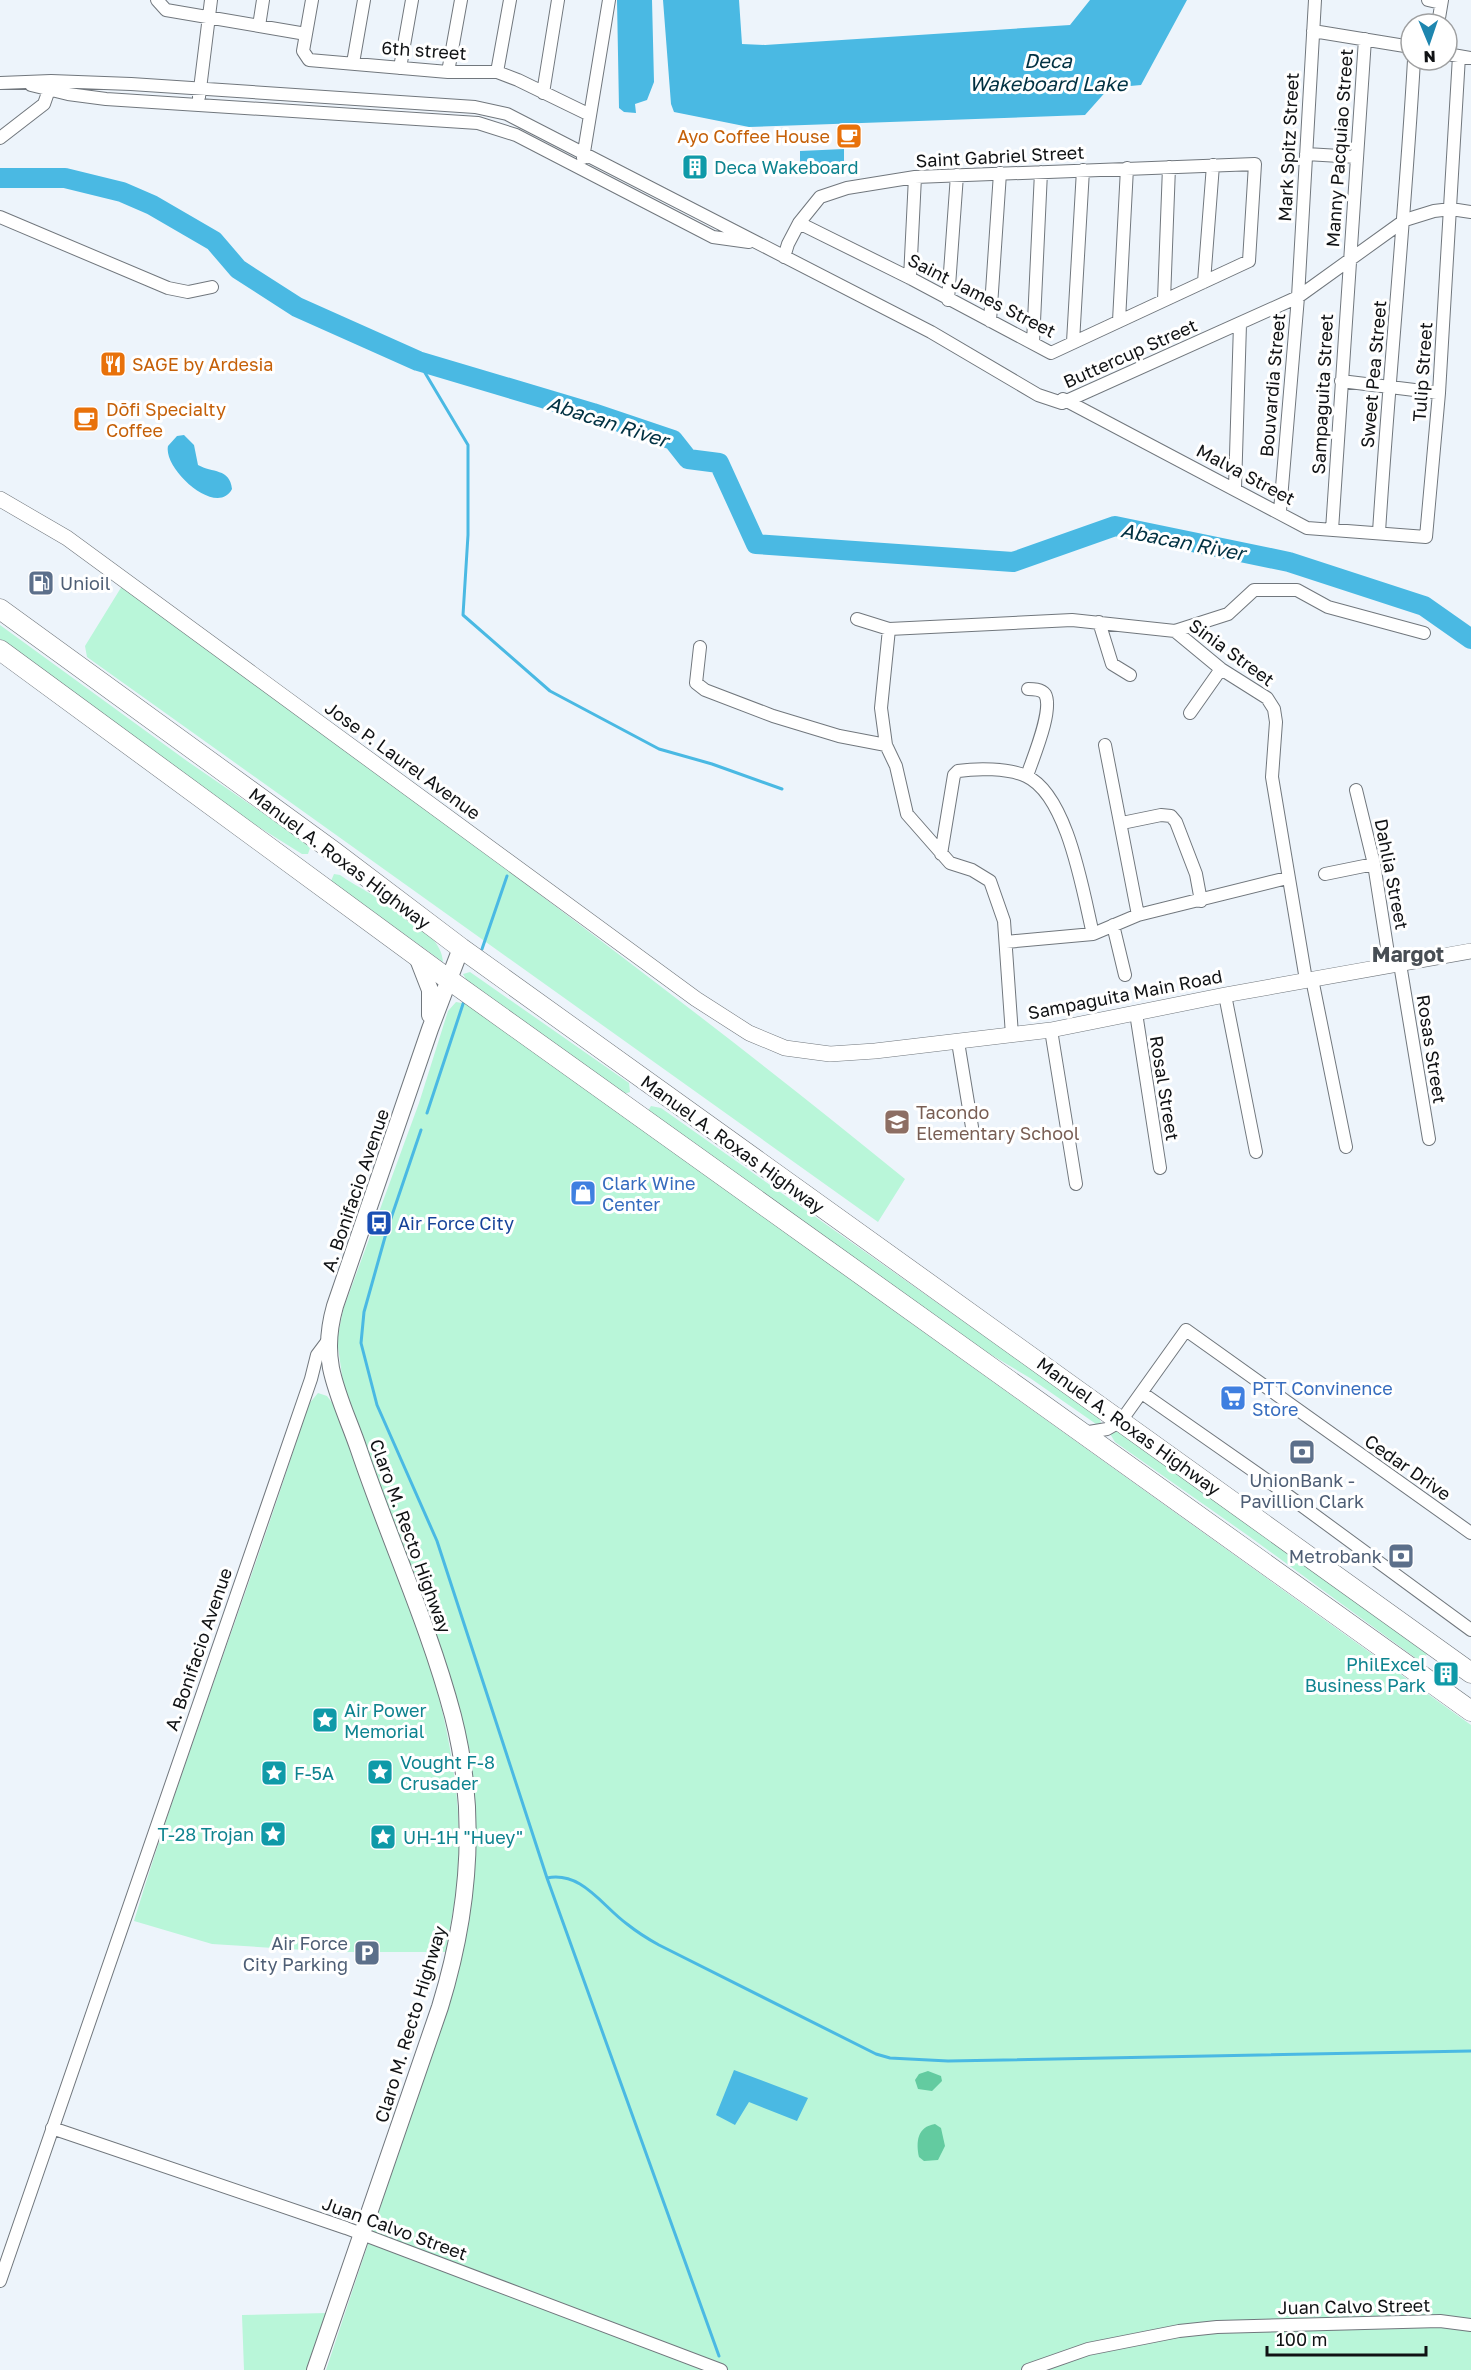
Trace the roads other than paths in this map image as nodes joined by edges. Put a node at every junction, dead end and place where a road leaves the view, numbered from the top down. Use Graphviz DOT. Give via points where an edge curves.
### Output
graph roads {
  1 [pos="157,0"];
  2 [pos="211,0"];
  3 [pos="262,0"];
  4 [pos="312,0"];
  5 [pos="364,0"];
  6 [pos="412,0"];
  7 [pos="461,0"];
  8 [pos="510,0"];
  9 [pos="558,0"];
  10 [pos="609,0"];
  11 [pos="1315,0"];
  12 [pos="1428,0"];
  13 [pos="1441,1"];
  14 [pos="177,6"];
  15 [pos="208,18"];
  16 [pos="259,26"];
  17 [pos="1313,31"];
  18 [pos="306,34"];
  19 [pos="1365,39"];
  20 [pos="1399,45"];
  21 [pos="353,63"];
  22 [pos="400,68"];
  23 [pos="448,72"];
  24 [pos="497,72"];
  25 [pos="1413,72"];
  26 [pos="1458,72"];
  27 [pos="0,83"];
  28 [pos="51,86"];
  29 [pos="199,89"];
  30 [pos="543,93"];
  31 [pos="199,103"];
  32 [pos="590,115"];
  33 [pos="0,138"];
  34 [pos="584,152"];
  35 [pos="1306,154"];
  36 [pos="1357,157"];
  37 [pos="1213,165"];
  38 [pos="1169,167"];
  39 [pos="582,168"];
  40 [pos="1127,168"];
  41 [pos="1083,170"];
  42 [pos="1041,172"];
  43 [pos="1000,173"];
  44 [pos="957,175"];
  45 [pos="915,177"];
  46 [pos="1451,209"];
  47 [pos="1471,212"];
  48 [pos="0,218"];
  49 [pos="1405,220"];
  50 [pos="799,223"];
  51 [pos="753,242"];
  52 [pos="784,257"];
  53 [pos="1348,260"];
  54 [pos="1249,261"];
  55 [pos="910,278"];
  56 [pos="1204,282"];
  57 [pos="212,287"];
  58 [pos="1300,292"];
  59 [pos="948,300"];
  60 [pos="1164,300"];
  61 [pos="990,321"];
  62 [pos="1119,321"];
  63 [pos="1240,324"];
  64 [pos="1073,342"];
  65 [pos="1033,343"];
  66 [pos="1341,381"];
  67 [pos="1388,387"];
  68 [pos="1439,393"];
  69 [pos="1061,400"];
  70 [pos="1235,488"];
  71 [pos="0,499"];
  72 [pos="1280,511"];
  73 [pos="1332,530"];
  74 [pos="1379,532"];
  75 [pos="1426,537"];
  76 [pos="0,609"];
  77 [pos="857,620"];
  78 [pos="1099,622"];
  79 [pos="889,628"];
  80 [pos="1175,631"];
  81 [pos="1424,633"];
  82 [pos="700,647"];
  83 [pos="0,650"];
  84 [pos="1221,669"];
  85 [pos="1130,675"];
  86 [pos="1028,688"];
  87 [pos="1190,713"];
  88 [pos="886,745"];
  89 [pos="1105,745"];
  90 [pos="1027,776"];
  91 [pos="1356,790"];
  92 [pos="1122,823"];
  93 [pos="333,851"];
  94 [pos="941,854"];
  95 [pos="1374,864"];
  96 [pos="1325,874"];
  97 [pos="1287,878"];
  98 [pos="313,880"];
  99 [pos="1201,901"];
  100 [pos="1138,915"];
  101 [pos="1113,925"];
  102 [pos="1093,934"];
  103 [pos="1006,942"];
  104 [pos="460,948"];
  105 [pos="1471,951"];
  106 [pos="415,953"];
  107 [pos="1395,965"];
  108 [pos="1125,975"];
  109 [pos="448,979"];
  110 [pos="1309,979"];
  111 [pos="1225,995"];
  112 [pos="1136,1013"];
  113 [pos="430,1029"];
  114 [pos="1051,1030"];
  115 [pos="1012,1035"];
  116 [pos="958,1042"];
  117 [pos="785,1048"];
  118 [pos="653,1087"];
  119 [pos="636,1113"];
  120 [pos="972,1127"];
  121 [pos="1429,1139"];
  122 [pos="1346,1147"];
  123 [pos="1256,1152"];
  124 [pos="1160,1168"];
  125 [pos="1076,1184"];
  126 [pos="329,1339"];
  127 [pos="1142,1393"];
  128 [pos="1121,1421"];
  129 [pos="1083,1433"];
  130 [pos="1469,1527"];
  131 [pos="1471,1630"];
  132 [pos="1471,1673"];
  133 [pos="1471,1712"];
  134 [pos="52,2128"];
  135 [pos="363,2235"];
  136 [pos="0,2281"];
  137 [pos="1471,2325"];
  138 [pos="315,2370"];
  139 [pos="721,2370"];
  140 [pos="1028,2370"];
  1 -- 14 [label="street" via="162,9"];
  2 -- 15 [label="street"];
  3 -- 16 [label="street"];
  4 -- 18 [label="street, 6th street"];
  5 -- 21 [label="street"];
  6 -- 22 [label="street"];
  7 -- 23 [label="street"];
  8 -- 24 [label="street"];
  9 -- 30 [label="street"];
  10 -- 32 [label="street"];
  11 -- 17 [label="street, Mark Spitz Street"];
  12 -- 13 [label="street"];
  14 -- 15 [label="street"];
  15 -- 16 [label="street"];
  15 -- 29 [label="street"];
  16 -- 18 [label="street"];
  17 -- 19 [label="street"];
  17 -- 35 [label="street, Mark Spitz Street"];
  18 -- 21 [label="street, 6th street" via="303,51 309,60"];
  19 -- 20 [label="street"];
  19 -- 36 [label="street, Manny Pacquiao Street"];
  21 -- 22 [label="street, 6th street"];
  22 -- 23 [label="street, 6th street"];
  23 -- 24 [label="street, 6th street"];
  24 -- 30 [label="street, 6th street"];
  25 -- 49 [label="street, Sweet Pea Street"];
  26 -- 46 [label="street, Tulip Street"];
  27 -- 28 [label="street"];
  28 -- 29 [label="street, Malva Street"];
  28 -- 31 [label="street" via="106,99"];
  28 -- 33 [label="street" via="44,104"];
  29 -- 31 [label="street"];
  29 -- 34 [label="street, Malva Street" via="491,109"];
  30 -- 32 [label="street, 6th street"];
  31 -- 39 [label="street" via="478,123 516,135"];
  32 -- 34 [label="street"];
  34 -- 39 [label="street"];
  34 -- 51 [label="street, Malva Street"];
  35 -- 36 [label="street"];
  35 -- 58 [label="street, Mark Spitz Street"];
  36 -- 53 [label="street, Manny Pacquiao Street"];
  37 -- 38 [label="street, Saint Gabriel Street"];
  37 -- 54 [label="street, Saint Gabriel Street" via="1255,164"];
  37 -- 56 [label="street"];
  38 -- 40 [label="street, Saint Gabriel Street"];
  38 -- 60 [label="street"];
  39 -- 51 [label="street" via="713,237"];
  40 -- 41 [label="street, Saint Gabriel Street"];
  40 -- 62 [label="street"];
  41 -- 42 [label="street, Saint Gabriel Street"];
  41 -- 64 [label="street"];
  42 -- 43 [label="street, Saint Gabriel Street"];
  42 -- 65 [label="street"];
  43 -- 44 [label="street, Saint Gabriel Street"];
  43 -- 61 [label="street"];
  44 -- 45 [label="street, Saint Gabriel Street"];
  44 -- 59 [label="street"];
  45 -- 50 [label="street, Saint Gabriel Street" via="847,188 820,197"];
  45 -- 55 [label="street"];
  46 -- 47 [label="street, Buttercup Street"];
  46 -- 49 [label="street, Buttercup Street"];
  46 -- 68 [label="street, Tulip Street"];
  48 -- 57 [label="street" via="168,288 188,292"];
  49 -- 53 [label="street, Buttercup Street"];
  49 -- 67 [label="street, Sweet Pea Street"];
  50 -- 52 [label="street, Saint Gabriel Street"];
  50 -- 55 [label="street, Saint James Street"];
  51 -- 52 [label="street, Malva Street"];
  52 -- 69 [label="street, Malva Street"];
  53 -- 58 [label="street, Buttercup Street"];
  53 -- 66 [label="street, Sampaguita Street"];
  54 -- 56 [label="street, Saint James Street"];
  55 -- 59 [label="street, Saint James Street"];
  56 -- 60 [label="street, Saint James Street"];
  58 -- 63 [label="street, Buttercup Street"];
  58 -- 69 [label="street, Buttercup Street"];
  58 -- 72 [label="street, Bouvardia Street"];
  59 -- 61 [label="street, Saint James Street"];
  60 -- 62 [label="street, Saint James Street"];
  61 -- 65 [label="street, Saint James Street"];
  62 -- 64 [label="street, Saint James Street"];
  63 -- 69 [label="street, Buttercup Street"];
  63 -- 70 [label="street"];
  64 -- 65 [label="street, Saint James Street" via="1051,352"];
  66 -- 67 [label="street"];
  66 -- 73 [label="street, Sampaguita Street"];
  67 -- 68 [label="street"];
  67 -- 74 [label="street, Sweet Pea Street"];
  68 -- 75 [label="street, Tulip Street"];
  69 -- 70 [label="street, Malva Street"];
  70 -- 72 [label="street, Malva Street"];
  71 -- 117 [label="street, Jose P. Laurel Avenue" via="68,538 696,999 749,1033"];
  72 -- 73 [label="street, Malva Street" via="1307,528"];
  73 -- 74 [label="street, Malva Street"];
  74 -- 75 [label="street, Malva Street"];
  76 -- 93 [label="main road, Manuel A. Roxas Highway"];
  77 -- 79 [label="street, Sinia Street"];
  78 -- 79 [label="street, Sinia Street"];
  78 -- 80 [label="street, Sinia Street"];
  78 -- 85 [label="street" via="1112,664"];
  79 -- 88 [label="street" via="881,708"];
  80 -- 81 [label="street" via="1228,614 1254,590 1297,590 1328,607"];
  80 -- 84 [label="street, Sinia Street"];
  82 -- 88 [label="street" via="696,683 705,690 773,716"];
  83 -- 98 [label="main road, Manuel A. Roxas Highway"];
  84 -- 87 [label="street"];
  84 -- 97 [label="street, Sinia Street" via="1267,698 1274,709 1272,777"];
  86 -- 90 [label="street" via="1039,690 1047,703 1042,733"];
  88 -- 94 [label="street" via="896,766 907,814"];
  89 -- 92 [label="street"];
  90 -- 94 [label="street" via="958,771"];
  90 -- 102 [label="street" via="1058,810"];
  91 -- 95 [label="street, Dahlia Street"];
  92 -- 99 [label="street" via="1171,816 1196,874"];
  92 -- 100 [label="street"];
  93 -- 98 [label="main road"];
  93 -- 104 [label="main road, Manuel A. Roxas Highway"];
  94 -- 103 [label="street" via="950,863 990,880 1004,921"];
  95 -- 96 [label="street"];
  95 -- 107 [label="street, Dahlia Street"];
  97 -- 99 [label="street"];
  97 -- 110 [label="street, Sinia Street"];
  98 -- 106 [label="main road, Manuel A. Roxas Highway"];
  99 -- 100 [label="street"];
  100 -- 101 [label="street"];
  101 -- 102 [label="street"];
  101 -- 108 [label="street"];
  102 -- 103 [label="street"];
  103 -- 115 [label="street"];
  104 -- 109 [label="main road, A. Bonifacio Avenue"];
  104 -- 118 [label="main road, Manuel A. Roxas Highway"];
  105 -- 107 [label="street, Sampaguita Main Road"];
  106 -- 109 [label="main road, Manuel A. Roxas Highway"];
  106 -- 113 [label="main road, A. Bonifacio Avenue" via="430,990"];
  107 -- 110 [label="street, Sampaguita Main Road"];
  107 -- 121 [label="street, Rosas Street"];
  109 -- 113 [label="main road, A. Bonifacio Avenue"];
  109 -- 119 [label="main road, Manuel A. Roxas Highway"];
  110 -- 111 [label="street, Sampaguita Main Road"];
  110 -- 122 [label="street, Sinia Street"];
  111 -- 112 [label="street, Sampaguita Main Road"];
  111 -- 123 [label="street"];
  112 -- 114 [label="street, Sampaguita Main Road"];
  112 -- 124 [label="street, Rosal Street"];
  113 -- 126 [label="main road, A. Bonifacio Avenue" via="335,1306"];
  114 -- 115 [label="street, Sampaguita Main Road"];
  114 -- 125 [label="street"];
  115 -- 116 [label="street, Sampaguita Main Road"];
  116 -- 117 [label="street, Sampaguita Main Road" via="830,1054"];
  116 -- 120 [label="street"];
  118 -- 119 [label="main road"];
  118 -- 128 [label="main road, Manuel A. Roxas Highway"];
  119 -- 129 [label="main road, Manuel A. Roxas Highway"];
  126 -- 134 [label="street, A. Bonifacio Avenue" via="317,1355"];
  126 -- 135 [label="main road, Claro M. Recto Highway" via="331,1367 342,1406 446,1693 459,1743 467,1813 466,1884 456,1954"];
  127 -- 128 [label="street"];
  127 -- 130 [label="street, Cedar Drive" via="1185,1330"];
  127 -- 131 [label="street"];
  128 -- 129 [label="street"];
  128 -- 132 [label="main road, Manuel A. Roxas Highway"];
  129 -- 133 [label="main road, Manuel A. Roxas Highway"];
  134 -- 135 [label="street, Juan Calvo Street"];
  134 -- 136 [label="street, A. Bonifacio Avenue"];
  135 -- 138 [label="main road, Claro M. Recto Highway"];
  135 -- 139 [label="street, Juan Calvo Street"];
  137 -- 140 [label="street, Juan Calvo Street" via="1440,2321 1216,2327 1088,2349"];
}
